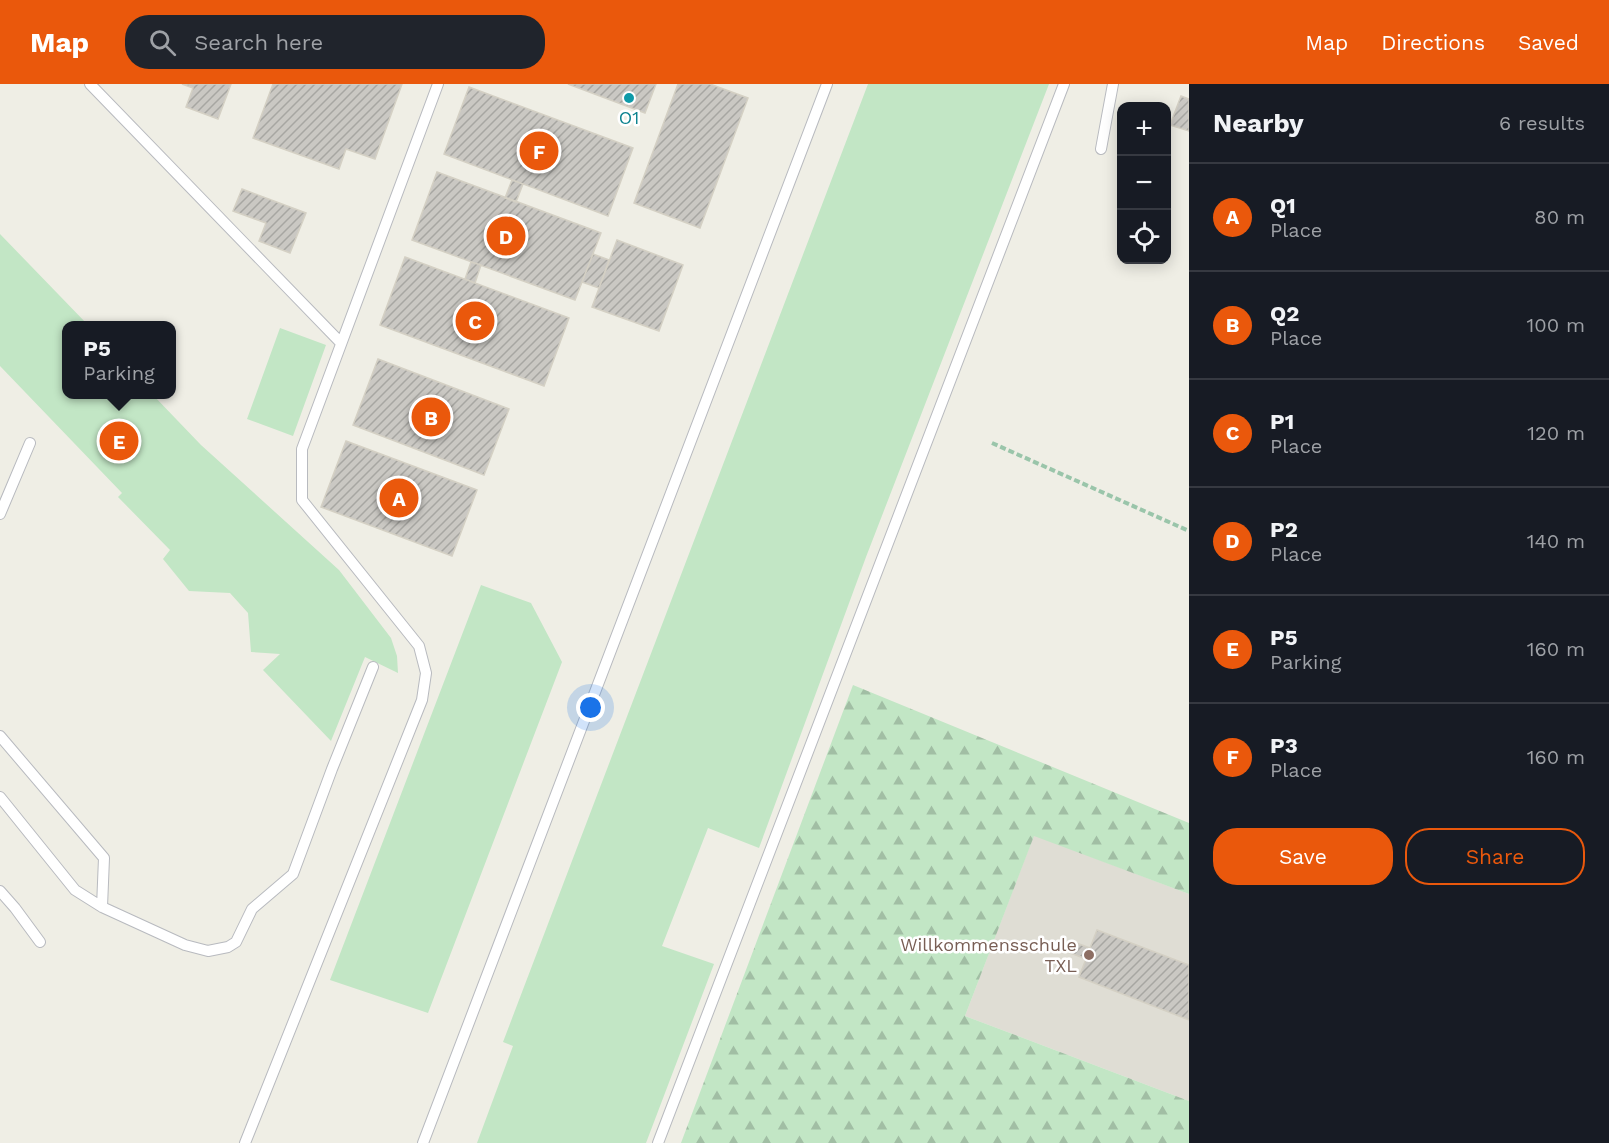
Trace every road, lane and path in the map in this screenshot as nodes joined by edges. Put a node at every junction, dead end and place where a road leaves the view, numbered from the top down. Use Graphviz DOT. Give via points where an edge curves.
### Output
graph roads {
  1 [pos="90,84"];
  2 [pos="438,84"];
  3 [pos="827,84"];
  4 [pos="1064,84"];
  5 [pos="1113,84"];
  6 [pos="1101,149"];
  7 [pos="341,343"];
  8 [pos="30,443"];
  9 [pos="992,443"];
  10 [pos="0,514"];
  11 [pos="1189,531"];
  12 [pos="373,667"];
  13 [pos="0,736"];
  14 [pos="0,797"];
  15 [pos="0,891"];
  16 [pos="102,907"];
  17 [pos="40,942"];
  18 [pos="245,1143"];
  19 [pos="423,1143"];
  20 [pos="658,1143"];
  1 -- 7 [label="lane"];
  2 -- 7 [label="lane"];
  3 -- 19 [label="lane"];
  4 -- 20 [label="lane"];
  5 -- 6 [label="lane"];
  7 -- 18 [label="lane" via="302,449 302,500 419,646 426,673 422,700"];
  8 -- 10 [label="lane"];
  9 -- 11 [label="path"];
  12 -- 16 [label="lane" via="293,874 252,909 236,942 208,951 166,937"];
  13 -- 16 [label="lane" via="104,858"];
  14 -- 16 [label="lane" via="75,890"];
  15 -- 17 [label="lane"];
}
